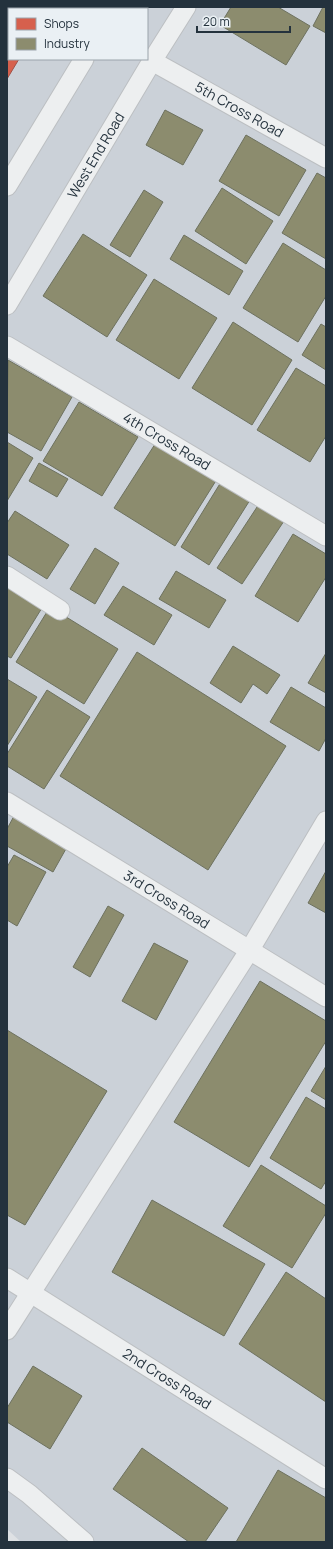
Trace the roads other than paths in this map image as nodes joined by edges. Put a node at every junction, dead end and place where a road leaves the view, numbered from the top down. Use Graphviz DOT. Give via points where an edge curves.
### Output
graph roads {
  1 [pos="186,7"];
  2 [pos="83,60"];
  3 [pos="152,61"];
  4 [pos="326,158"];
  5 [pos="7,186"];
  6 [pos="7,305"];
  7 [pos="7,346"];
  8 [pos="326,536"];
  9 [pos="7,576"];
  10 [pos="60,610"];
  11 [pos="7,802"];
  12 [pos="326,821"];
  13 [pos="249,951"];
  14 [pos="326,997"];
  15 [pos="7,1278"];
  16 [pos="30,1294"];
  17 [pos="7,1330"];
  18 [pos="7,1478"];
  19 [pos="326,1479"];
  20 [pos="84,1542"];
  1 -- 3 [label="lane, West End Road"];
  2 -- 5 [label="lane"];
  3 -- 4 [label="lane, 5th Cross Road"];
  3 -- 6 [label="lane, West End Road"];
  7 -- 8 [label="lane, 4th Cross Road"];
  9 -- 10 [label="lane"];
  11 -- 13 [label="lane, 3rd Cross Road"];
  12 -- 13 [label="lane"];
  13 -- 14 [label="lane, 3rd Cross Road"];
  13 -- 16 [label="lane"];
  15 -- 16 [label="lane, 2nd Cross Road"];
  16 -- 17 [label="lane"];
  16 -- 19 [label="lane, 2nd Cross Road"];
  18 -- 20 [label="lane"];
}
